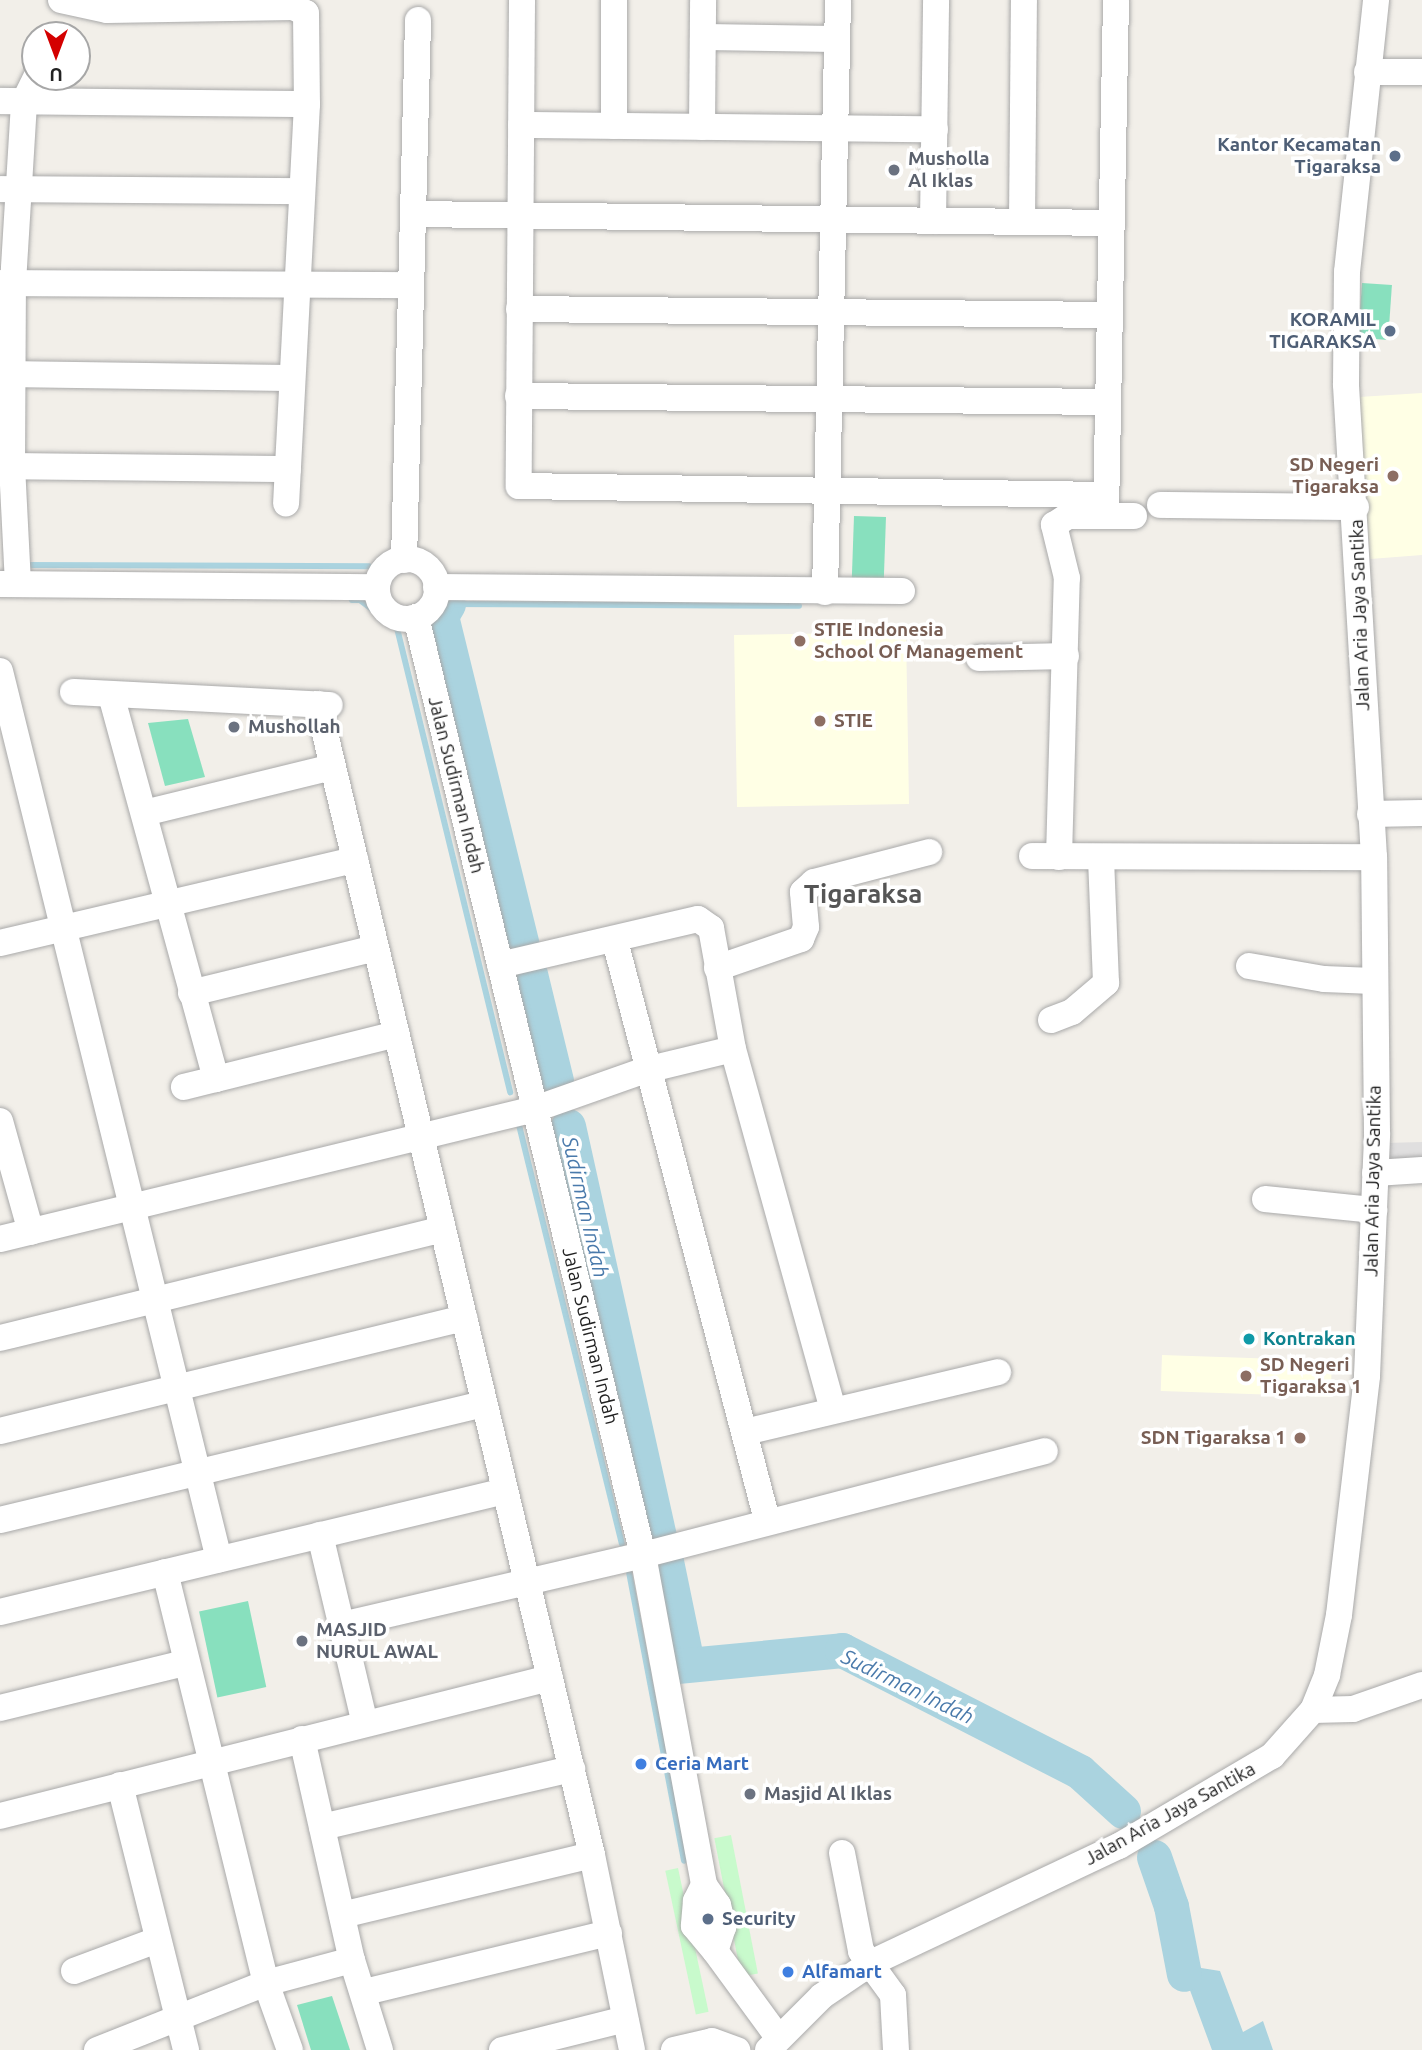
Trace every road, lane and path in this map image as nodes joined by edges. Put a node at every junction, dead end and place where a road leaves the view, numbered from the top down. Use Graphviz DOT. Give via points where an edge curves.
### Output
graph roads {
  1 [pos="61,0"];
  2 [pos="522,0"];
  3 [pos="614,0"];
  4 [pos="703,0"];
  5 [pos="838,0"];
  6 [pos="936,0"];
  7 [pos="1024,0"];
  8 [pos="1116,0"];
  9 [pos="1376,0"];
  10 [pos="418,20"];
  11 [pos="703,37"];
  12 [pos="838,39"];
  13 [pos="1367,72"];
  14 [pos="1422,72"];
  15 [pos="12,101"];
  16 [pos="307,104"];
  17 [pos="521,125"];
  18 [pos="614,126"];
  19 [pos="702,127"];
  20 [pos="835,128"];
  21 [pos="935,129"];
  22 [pos="9,189"];
  23 [pos="300,191"];
  24 [pos="413,214"];
  25 [pos="520,215"];
  26 [pos="833,219"];
  27 [pos="933,221"];
  28 [pos="1022,222"];
  29 [pos="1111,223"];
  30 [pos="7,283"];
  31 [pos="411,285"];
  32 [pos="295,286"];
  33 [pos="519,309"];
  34 [pos="831,312"];
  35 [pos="1110,315"];
  36 [pos="5,374"];
  37 [pos="292,377"];
  38 [pos="518,396"];
  39 [pos="829,399"];
  40 [pos="1108,402"];
  41 [pos="6,466"];
  42 [pos="288,468"];
  43 [pos="827,492"];
  44 [pos="286,503"];
  45 [pos="1106,505"];
  46 [pos="1160,505"];
  47 [pos="1356,507"];
  48 [pos="1134,516"];
  49 [pos="404,559"];
  50 [pos="9,584"];
  51 [pos="376,587"];
  52 [pos="436,587"];
  53 [pos="902,591"];
  54 [pos="825,592"];
  55 [pos="416,617"];
  56 [pos="1066,656"];
  57 [pos="979,658"];
  58 [pos="0,671"];
  59 [pos="73,692"];
  60 [pos="111,695"];
  61 [pos="332,767"];
  62 [pos="1422,813"];
  63 [pos="144,814"];
  64 [pos="1370,814"];
  65 [pos="929,852"];
  66 [pos="1032,856"];
  67 [pos="1059,857"];
  68 [pos="1374,857"];
  69 [pos="1101,858"];
  70 [pos="355,860"];
  71 [pos="165,904"];
  72 [pos="64,929"];
  73 [pos="615,941"];
  74 [pos="0,943"];
  75 [pos="376,948"];
  76 [pos="500,965"];
  77 [pos="1250,966"];
  78 [pos="717,968"];
  79 [pos="1373,981"];
  80 [pos="191,993"];
  81 [pos="1051,1020"];
  82 [pos="396,1034"];
  83 [pos="733,1049"];
  84 [pos="646,1070"];
  85 [pos="216,1079"];
  86 [pos="184,1087"];
  87 [pos="535,1109"];
  88 [pos="0,1121"];
  89 [pos="421,1136"];
  90 [pos="1422,1170"];
  91 [pos="1375,1173"];
  92 [pos="1265,1199"];
  93 [pos="132,1207"];
  94 [pos="1374,1210"];
  95 [pos="443,1229"];
  96 [pos="31,1232"];
  97 [pos="0,1239"];
  98 [pos="155,1300"];
  99 [pos="464,1318"];
  100 [pos="0,1338"];
  101 [pos="998,1372"];
  102 [pos="177,1388"];
  103 [pos="484,1404"];
  104 [pos="833,1409"];
  105 [pos="0,1431"];
  106 [pos="745,1432"];
  107 [pos="1045,1451"];
  108 [pos="198,1473"];
  109 [pos="505,1491"];
  110 [pos="0,1520"];
  111 [pos="767,1520"];
  112 [pos="320,1535"];
  113 [pos="643,1555"];
  114 [pos="219,1559"];
  115 [pos="165,1572"];
  116 [pos="527,1583"];
  117 [pos="0,1612"];
  118 [pos="342,1625"];
  119 [pos="186,1663"];
  120 [pos="550,1678"];
  121 [pos="1422,1685"];
  122 [pos="0,1708"];
  123 [pos="1313,1710"];
  124 [pos="365,1724"];
  125 [pos="302,1739"];
  126 [pos="208,1763"];
  127 [pos="572,1769"];
  128 [pos="120,1785"];
  129 [pos="0,1816"];
  130 [pos="322,1827"];
  131 [pos="842,1853"];
  132 [pos="592,1854"];
  133 [pos="342,1915"];
  134 [pos="608,1933"];
  135 [pos="157,1940"];
  136 [pos="352,1960"];
  137 [pos="869,1964"];
  138 [pos="74,1971"];
  139 [pos="266,1983"];
  140 [pos="365,1992"];
  141 [pos="625,2019"];
  142 [pos="176,2020"];
  143 [pos="773,2043"];
  144 [pos="97,2050"];
  145 [pos="186,2050"];
  146 [pos="290,2050"];
  147 [pos="380,2050"];
  148 [pos="502,2050"];
  149 [pos="632,2050"];
  150 [pos="674,2050"];
  151 [pos="737,2050"];
  152 [pos="896,2050"];
  1 -- 16 [label="street" via="107,10 301,9 306,13"];
  2 -- 17 [label="street"];
  3 -- 18 [label="street"];
  4 -- 11 [label="street"];
  5 -- 12 [label="street"];
  6 -- 21 [label="street"];
  7 -- 28 [label="street"];
  8 -- 29 [label="street"];
  9 -- 13 [label="street, Jalan Aria Jaya Santika"];
  10 -- 24 [label="street"];
  11 -- 12 [label="street"];
  11 -- 19 [label="street"];
  12 -- 20 [label="street"];
  13 -- 14 [label="street"];
  13 -- 47 [label="street, Jalan Aria Jaya Santika" via="1347,272 1346,384"];
  15 -- 16 [label="street"];
  15 -- 22 [label="street"];
  16 -- 23 [label="street"];
  17 -- 18 [label="street"];
  17 -- 25 [label="street"];
  18 -- 19 [label="street"];
  19 -- 20 [label="street"];
  20 -- 21 [label="street"];
  20 -- 26 [label="street"];
  21 -- 27 [label="street"];
  22 -- 23 [label="street"];
  22 -- 30 [label="street"];
  23 -- 32 [label="street"];
  24 -- 25 [label="street"];
  24 -- 31 [label="street"];
  25 -- 26 [label="street"];
  25 -- 33 [label="street"];
  26 -- 27 [label="street"];
  26 -- 34 [label="street"];
  27 -- 28 [label="street"];
  28 -- 29 [label="street"];
  29 -- 35 [label="street"];
  30 -- 32 [label="street"];
  30 -- 36 [label="street"];
  31 -- 32 [label="street"];
  31 -- 49 [label="street"];
  32 -- 37 [label="street"];
  33 -- 34 [label="street"];
  33 -- 38 [label="street"];
  34 -- 35 [label="street"];
  34 -- 39 [label="street"];
  35 -- 40 [label="street"];
  36 -- 37 [label="street"];
  36 -- 41 [label="street"];
  37 -- 42 [label="street"];
  38 -- 39 [label="street"];
  38 -- 43 [label="street" via="519,486"];
  39 -- 40 [label="street"];
  39 -- 43 [label="street"];
  40 -- 45 [label="street"];
  41 -- 42 [label="street"];
  41 -- 50 [label="street"];
  42 -- 44 [label="street"];
  43 -- 45 [label="street"];
  43 -- 54 [label="street"];
  45 -- 48 [label="street"];
  45 -- 56 [label="street" via="1068,516 1054,526 1067,578"];
  46 -- 47 [label="street"];
  47 -- 64 [label="street, Jalan Aria Jaya Santika" via="1354,571"];
  49 -- 51 [label="street" via="382,571"];
  49 -- 52 [label="street" via="428,566"];
  50 -- 51 [label="street"];
  51 -- 55 [label="street" via="380,604 393,616"];
  52 -- 54 [label="street"];
  52 -- 55 [label="street" via="436,598"];
  53 -- 54 [label="street"];
  55 -- 76 [label="street, Jalan Sudirman Indah"];
  56 -- 57 [label="street"];
  56 -- 67 [label="street"];
  58 -- 72 [label="street"];
  59 -- 60 [label="street"];
  60 -- 61 [label="street" via="324,705"];
  60 -- 63 [label="street"];
  61 -- 63 [label="street"];
  61 -- 70 [label="street"];
  62 -- 64 [label="street"];
  63 -- 71 [label="street"];
  64 -- 68 [label="street, Jalan Aria Jaya Santika"];
  65 -- 78 [label="street" via="814,881 803,892 806,927 802,939"];
  66 -- 67 [label="street"];
  67 -- 69 [label="street"];
  68 -- 69 [label="street"];
  68 -- 79 [label="street, Jalan Aria Jaya Santika"];
  69 -- 81 [label="street" via="1106,983 1072,1013"];
  70 -- 71 [label="street"];
  70 -- 75 [label="street"];
  71 -- 72 [label="street"];
  71 -- 80 [label="street"];
  72 -- 74 [label="street"];
  72 -- 93 [label="street"];
  73 -- 76 [label="street"];
  73 -- 78 [label="street" via="698,919 711,928"];
  73 -- 84 [label="street"];
  75 -- 80 [label="street"];
  75 -- 82 [label="street"];
  76 -- 87 [label="street, Jalan Sudirman Indah"];
  77 -- 79 [label="street" via="1324,979"];
  78 -- 83 [label="street"];
  79 -- 91 [label="street, Jalan Aria Jaya Santika"];
  80 -- 85 [label="street"];
  82 -- 85 [label="street"];
  82 -- 89 [label="street"];
  83 -- 84 [label="street"];
  83 -- 104 [label="street"];
  84 -- 87 [label="street"];
  84 -- 106 [label="street"];
  85 -- 86 [label="street"];
  87 -- 89 [label="street"];
  87 -- 113 [label="street, Jalan Sudirman Indah"];
  88 -- 96 [label="street"];
  89 -- 93 [label="street"];
  89 -- 95 [label="street"];
  90 -- 91 [label="street"];
  91 -- 94 [label="street, Jalan Aria Jaya Santika"];
  92 -- 94 [label="street"];
  93 -- 96 [label="street"];
  93 -- 98 [label="street"];
  94 -- 123 [label="street, Jalan Aria Jaya Santika" via="1367,1376 1357,1474 1339,1615 1327,1675"];
  95 -- 98 [label="street"];
  95 -- 99 [label="street"];
  96 -- 97 [label="street"];
  98 -- 100 [label="street"];
  98 -- 102 [label="street"];
  99 -- 102 [label="street"];
  99 -- 103 [label="street"];
  101 -- 104 [label="street"];
  102 -- 105 [label="street"];
  102 -- 108 [label="street"];
  103 -- 108 [label="street"];
  103 -- 109 [label="street"];
  104 -- 106 [label="street"];
  106 -- 111 [label="street"];
  107 -- 111 [label="street"];
  108 -- 110 [label="street"];
  108 -- 114 [label="street"];
  109 -- 112 [label="street"];
  109 -- 116 [label="street"];
  111 -- 113 [label="street"];
  112 -- 114 [label="street"];
  112 -- 118 [label="street"];
  113 -- 116 [label="street"];
  113 -- 143 [label="street, Jalan Sudirman Indah" via="704,1885 718,1905 723,1927 715,1951"];
  114 -- 115 [label="street"];
  115 -- 117 [label="street"];
  115 -- 119 [label="street"];
  116 -- 118 [label="street"];
  116 -- 120 [label="street"];
  118 -- 124 [label="street"];
  119 -- 122 [label="street"];
  119 -- 126 [label="street"];
  120 -- 124 [label="street"];
  120 -- 127 [label="street"];
  121 -- 123 [label="street" via="1353,1709"];
  123 -- 137 [label="street, Jalan Aria Jaya Santika" via="1272,1756 1227,1786 1119,1846"];
  124 -- 125 [label="street"];
  125 -- 126 [label="street"];
  125 -- 130 [label="street"];
  126 -- 128 [label="street"];
  126 -- 139 [label="street"];
  127 -- 130 [label="street"];
  127 -- 132 [label="street"];
  128 -- 129 [label="street"];
  128 -- 135 [label="street"];
  130 -- 133 [label="street"];
  131 -- 137 [label="street" via="861,1951"];
  132 -- 133 [label="street"];
  132 -- 134 [label="street"];
  133 -- 136 [label="street"];
  134 -- 140 [label="street"];
  134 -- 141 [label="street"];
  135 -- 138 [label="street"];
  135 -- 142 [label="street"];
  136 -- 139 [label="street"];
  136 -- 140 [label="street"];
  137 -- 143 [label="street, Jalan Aria Jaya Santika" via="822,1996"];
  137 -- 152 [label="street" via="884,1977 894,1995"];
  139 -- 142 [label="street"];
  139 -- 146 [label="street"];
  140 -- 147 [label="street"];
  141 -- 148 [label="street"];
  141 -- 149 [label="street"];
  142 -- 144 [label="street"];
  142 -- 145 [label="street"];
  150 -- 151 [label="street" via="712,2041"];
}
